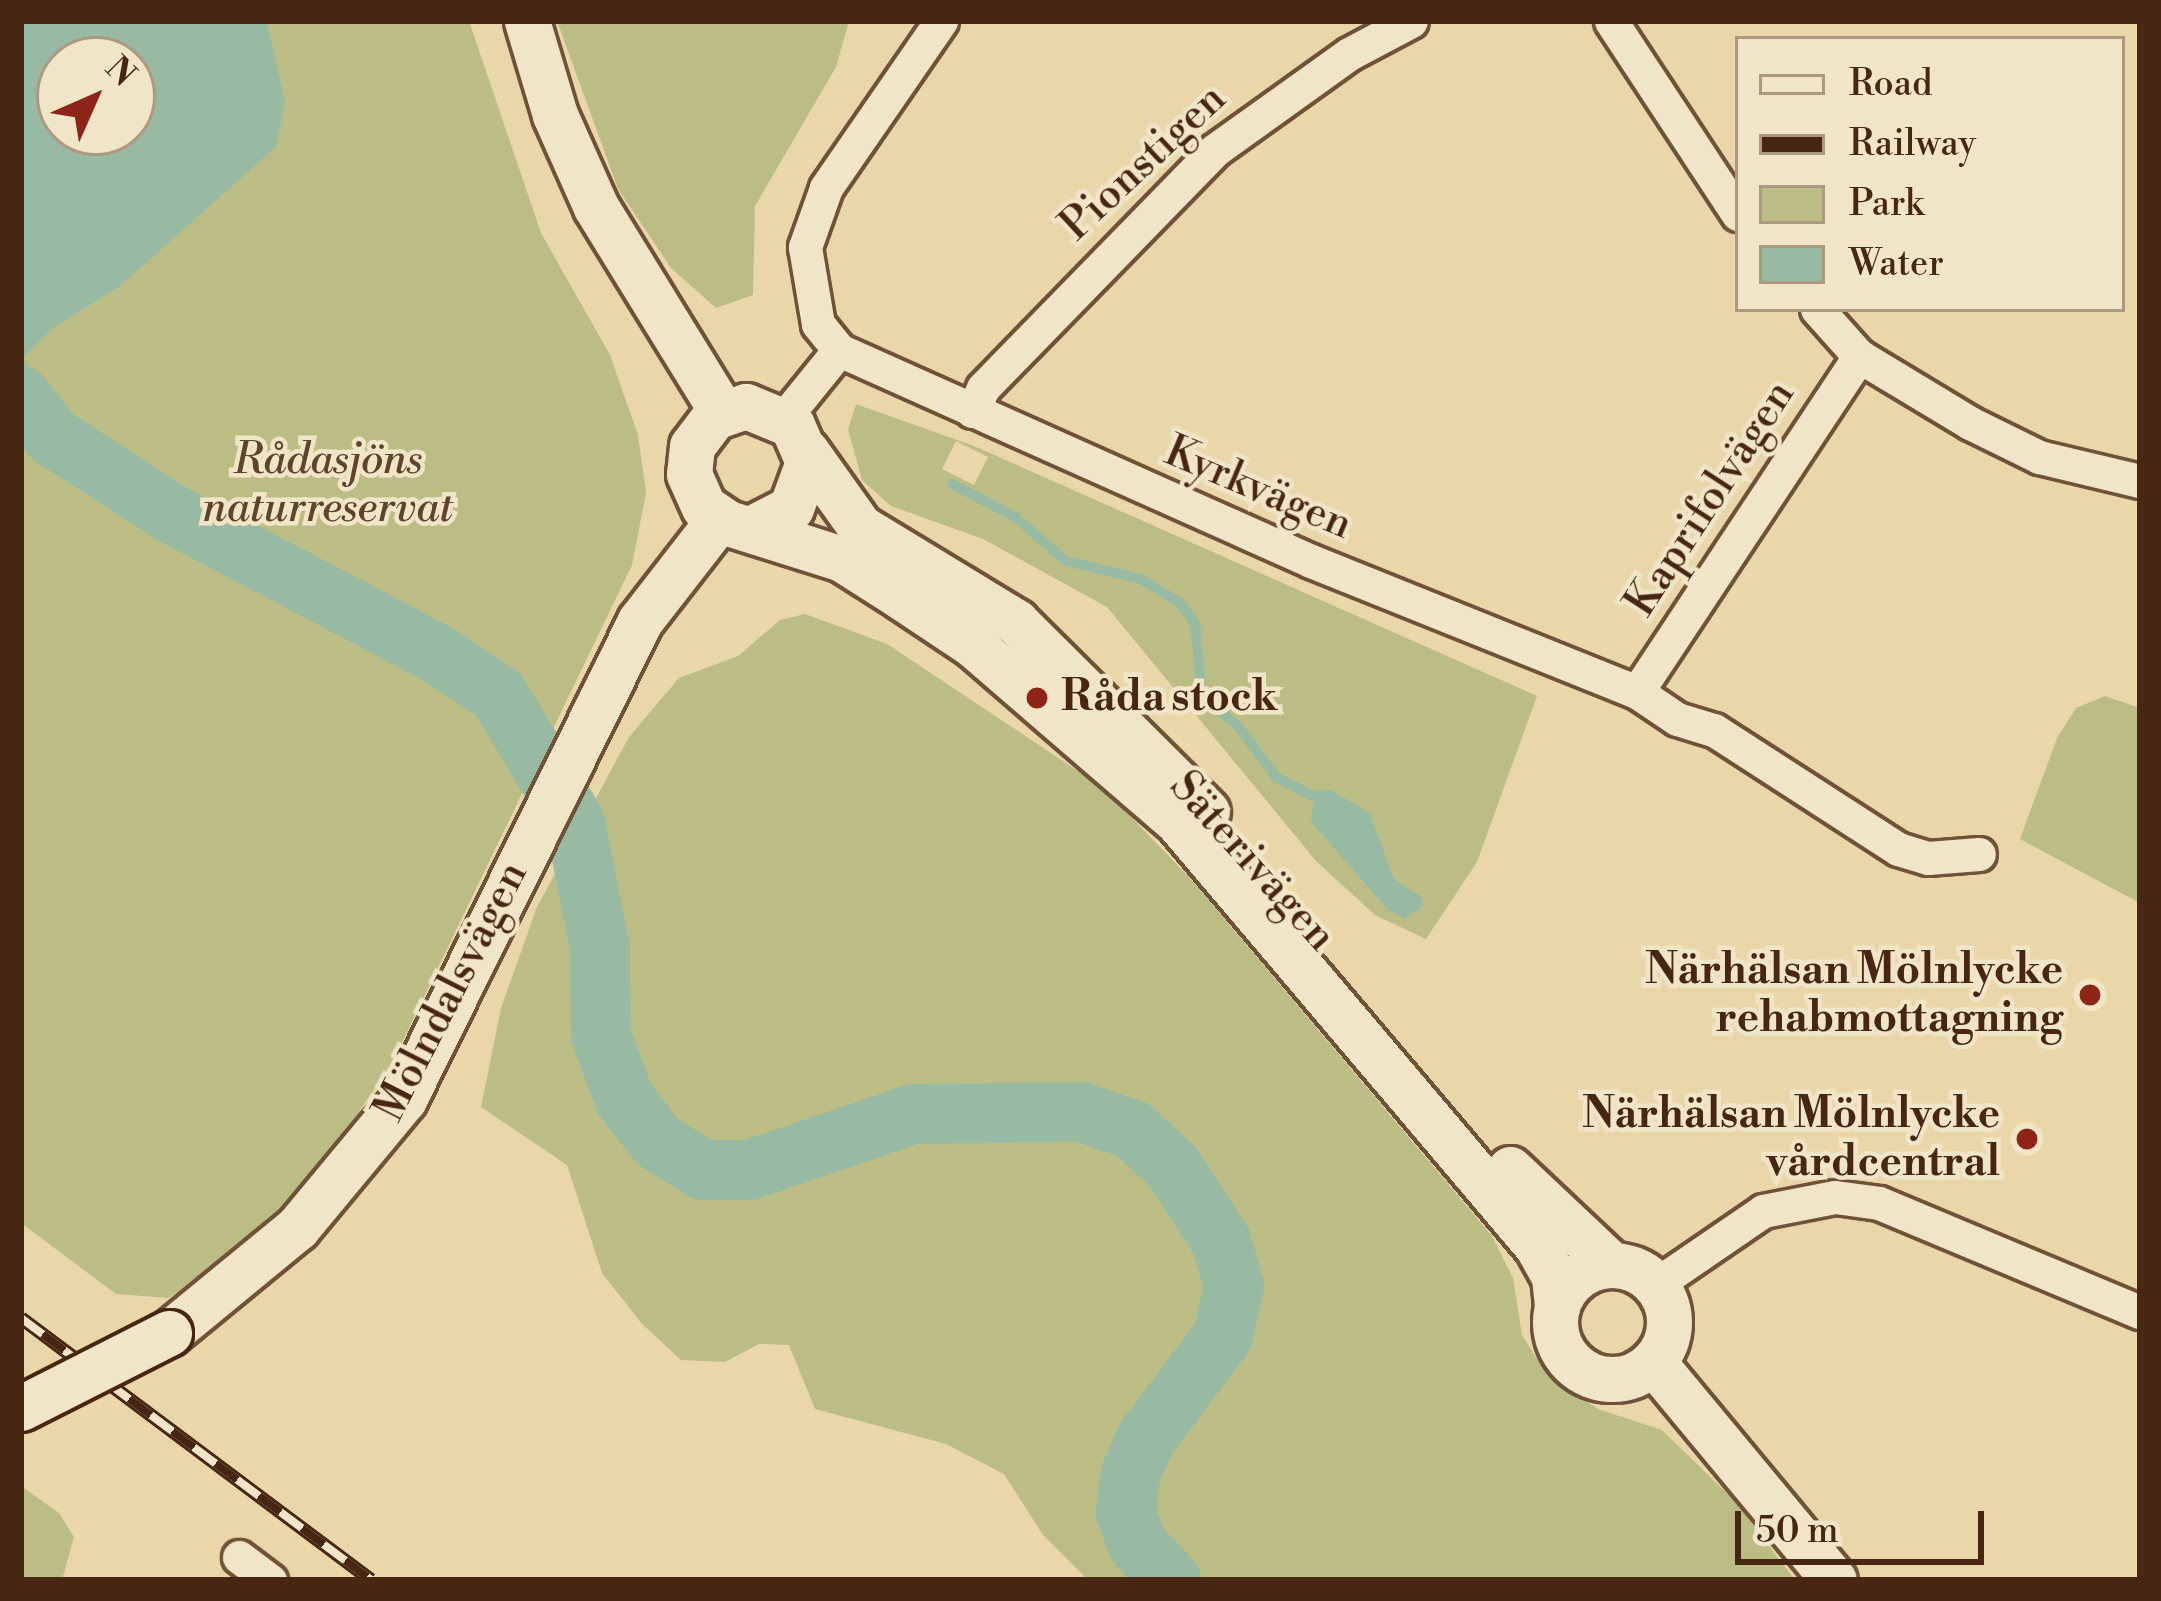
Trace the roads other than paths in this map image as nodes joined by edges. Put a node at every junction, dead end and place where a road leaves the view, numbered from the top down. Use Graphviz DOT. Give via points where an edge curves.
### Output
graph roads {
  1 [pos="527,21"];
  2 [pos="940,21"];
  3 [pos="1411,21"];
  4 [pos="1611,21"];
  5 [pos="1735,209"];
  6 [pos="1820,312"];
  7 [pos="839,350"];
  8 [pos="1859,356"];
  9 [pos="972,411"];
  10 [pos="722,412"];
  11 [pos="795,435"];
  12 [pos="2140,481"];
  13 [pos="737,522"];
  14 [pos="1637,692"];
  15 [pos="1979,854"];
  16 [pos="1612,1265"];
  17 [pos="1655,1285"];
  18 [pos="1557,1307"];
  19 [pos="2140,1312"];
  20 [pos="1653,1362"];
  21 [pos="21,1408"];
  22 [pos="239,1557"];
  23 [pos="270,1580"];
  24 [pos="1834,1580"];
  1 -- 10 [label="street" via="555,115 596,208"];
  2 -- 7 [label="street" via="826,188 805,248 818,324"];
  3 -- 9 [label="street, Pionstigen" via="1215,150 998,372"];
  4 -- 5 [label="street"];
  6 -- 8 [label="street"];
  7 -- 9 [label="street, Kyrkvägen"];
  7 -- 11 [label="street"];
  8 -- 12 [label="street" via="2039,457"];
  8 -- 14 [label="street, Kaprifolvägen"];
  9 -- 14 [label="street, Kyrkvägen" via="1311,561"];
  10 -- 11 [label="street" via="754,406"];
  10 -- 13 [label="street" via="700,429 688,464 698,500"];
  11 -- 13 [label="street" via="798,500"];
  11 -- 16 [label="street, Säterivägen" via="860,526 972,590 1092,689 1355,976 1515,1176"];
  13 -- 18 [label="street, Säterivägen" via="842,559 972,644 1178,822 1537,1246 1554,1277"];
  13 -- 21 [label="street, Mölndalsvägen, bridge" via="652,603 428,1054 373,1146 254,1271 169,1333"];
  14 -- 15 [label="street, Kyrkvägen" via="1677,719 1714,730 1898,849 1928,858"];
  16 -- 17 [label="street"];
  16 -- 18 [label="street" via="1582,1274"];
  17 -- 19 [label="street" via="1763,1211 1835,1197 1879,1203"];
  17 -- 20 [label="street" via="1669,1318"];
  18 -- 20 [label="street" via="1559,1343 1584,1372 1620,1378"];
  20 -- 24 [label="street"];
  22 -- 23 [label="street"];
}
